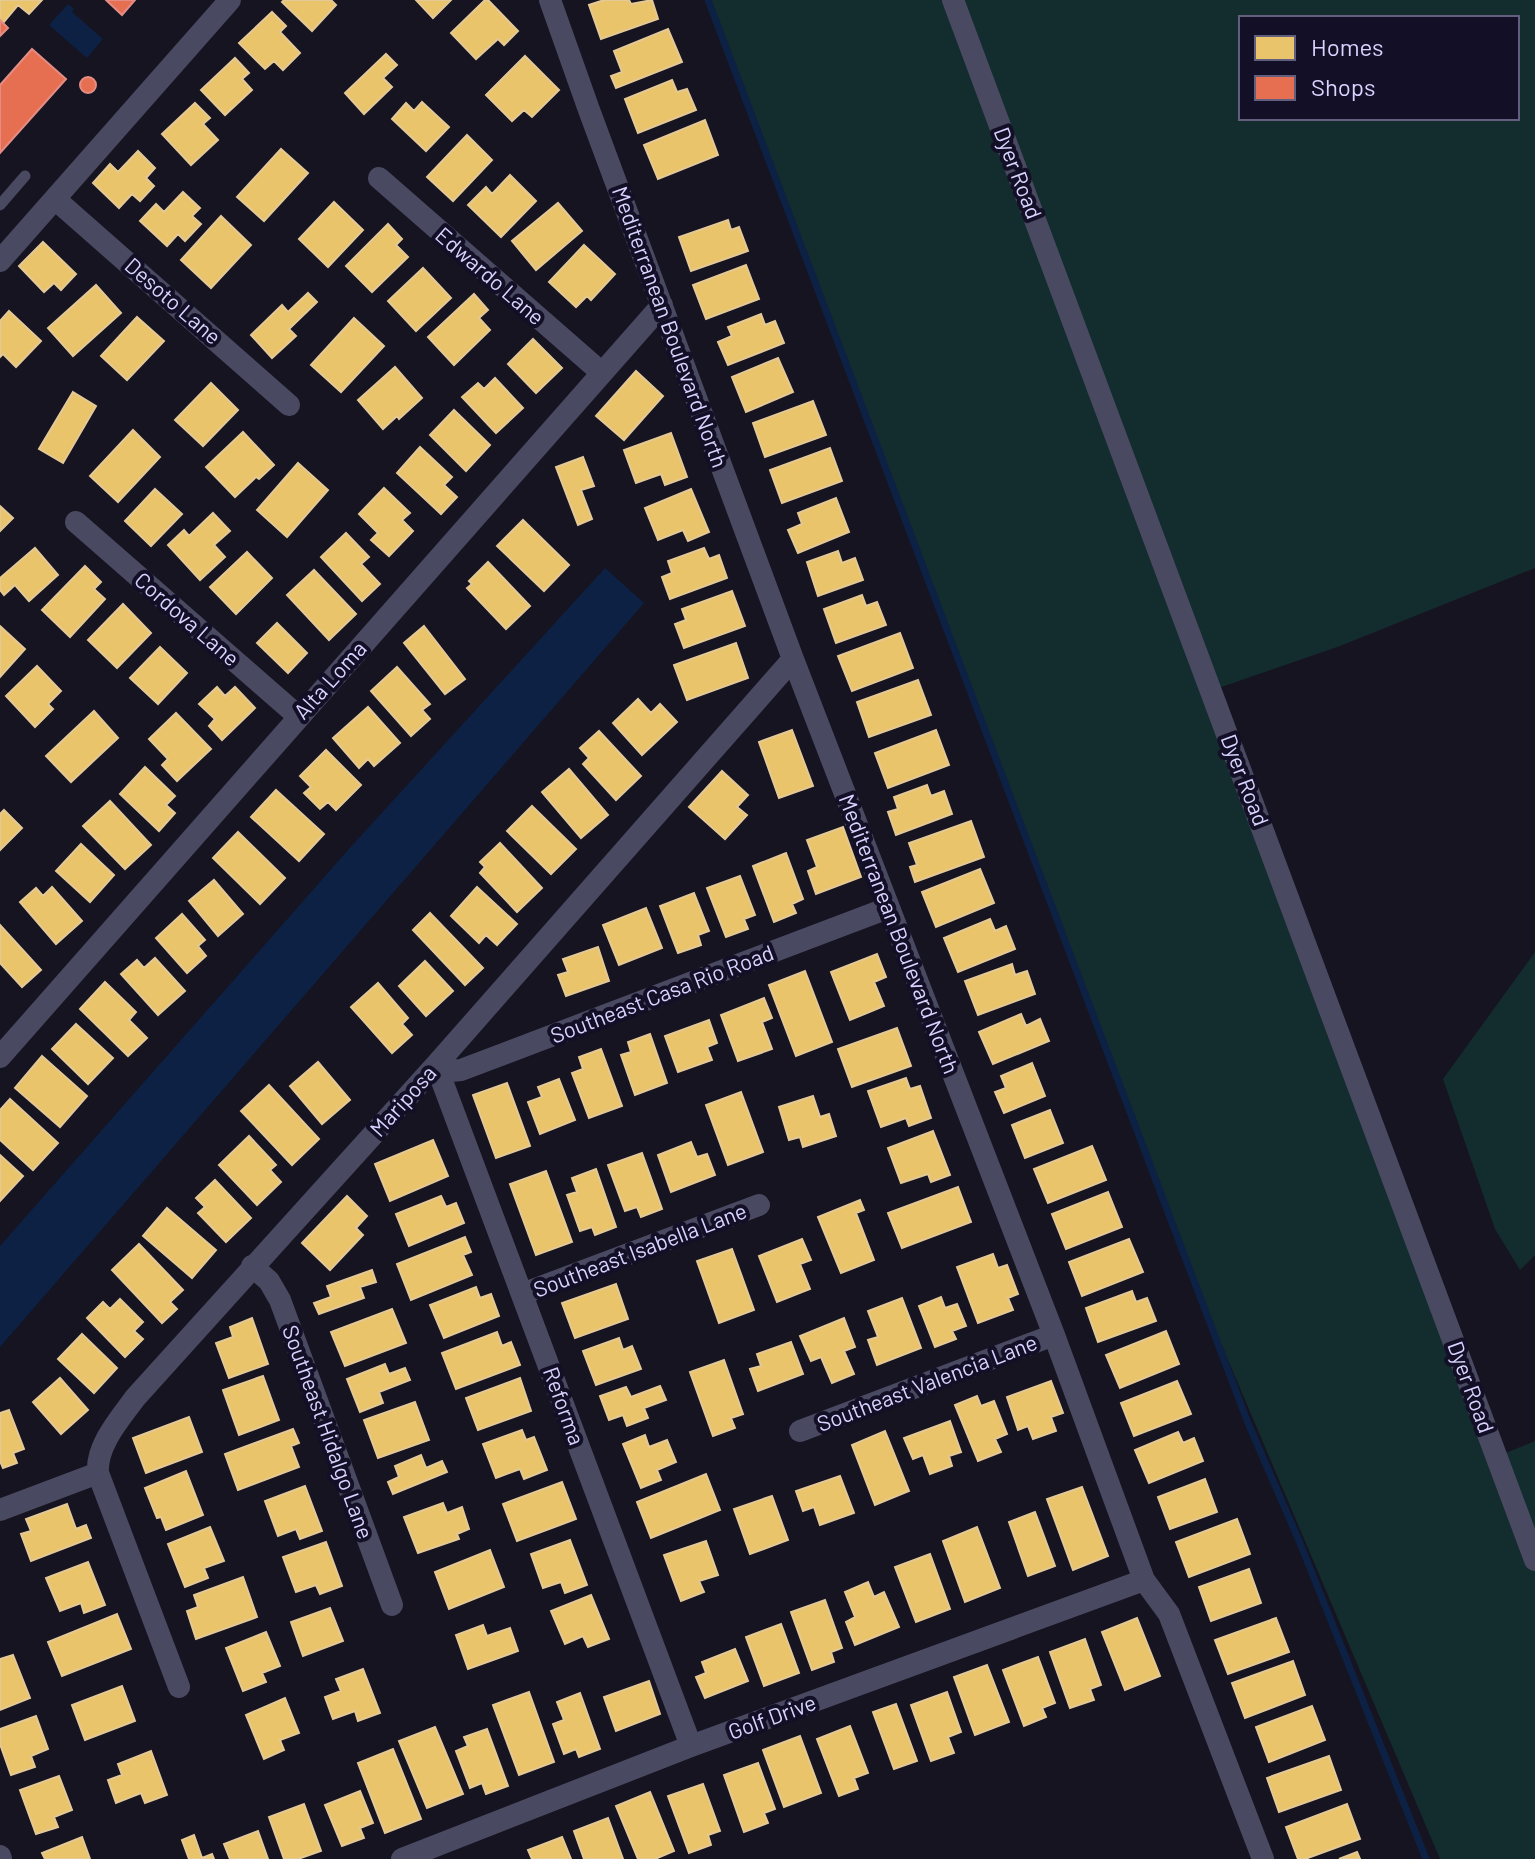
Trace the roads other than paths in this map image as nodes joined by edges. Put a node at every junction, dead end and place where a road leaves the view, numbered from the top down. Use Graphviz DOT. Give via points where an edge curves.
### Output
graph roads {
  1 [pos="230,0"];
  2 [pos="953,0"];
  3 [pos="549,4"];
  4 [pos="25,176"];
  5 [pos="379,178"];
  6 [pos="55,199"];
  7 [pos="0,205"];
  8 [pos="0,261"];
  9 [pos="662,305"];
  10 [pos="602,373"];
  11 [pos="289,405"];
  12 [pos="76,522"];
  13 [pos="793,659"];
  14 [pos="298,716"];
  15 [pos="888,908"];
  16 [pos="0,1057"];
  17 [pos="436,1065"];
  18 [pos="759,1205"];
  19 [pos="252,1266"];
  20 [pos="522,1294"];
  21 [pos="1054,1335"];
  22 [pos="800,1431"];
  23 [pos="98,1473"];
  24 [pos="0,1510"];
  25 [pos="1535,1560"];
  26 [pos="1144,1580"];
  27 [pos="392,1605"];
  28 [pos="179,1687"];
  29 [pos="691,1746"];
  30 [pos="402,1859"];
  31 [pos="1263,1859"];
  1 -- 6 [label="street"];
  2 -- 25 [label="street, Dyer Road"];
  3 -- 9 [label="street, Mediterranean Boulevard North"];
  4 -- 7 [label="lane"];
  5 -- 10 [label="street, Edwardo Lane"];
  6 -- 8 [label="street"];
  6 -- 11 [label="street, Desoto Lane"];
  9 -- 10 [label="street, Alta Loma"];
  9 -- 13 [label="street, Mediterranean Boulevard North"];
  10 -- 14 [label="street, Alta Loma"];
  12 -- 14 [label="street, Cordova Lane"];
  13 -- 15 [label="street, Mediterranean Boulevard North"];
  13 -- 17 [label="street, Mariposa"];
  14 -- 16 [label="street, Alta Loma"];
  15 -- 17 [label="street, Southeast Casa Rio Road" via="461,1070"];
  15 -- 21 [label="street, Mediterranean Boulevard North"];
  17 -- 19 [label="street, Mariposa"];
  17 -- 20 [label="street, Reforma"];
  18 -- 20 [label="street, Southeast Isabella Lane"];
  19 -- 23 [label="street, Mariposa" via="135,1398 103,1448"];
  19 -- 27 [label="street, Southeast Hidalgo Lane" via="280,1300"];
  20 -- 29 [label="street, Reforma"];
  21 -- 22 [label="street, Southeast Valencia Lane"];
  21 -- 26 [label="street, Mediterranean Boulevard North"];
  23 -- 24 [label="street"];
  23 -- 28 [label="street"];
  26 -- 29 [label="street, Golf Drive"];
  26 -- 31 [label="street, Mediterranean Boulevard North" via="1169,1614"];
  29 -- 30 [label="street, Golf Drive"];
}
